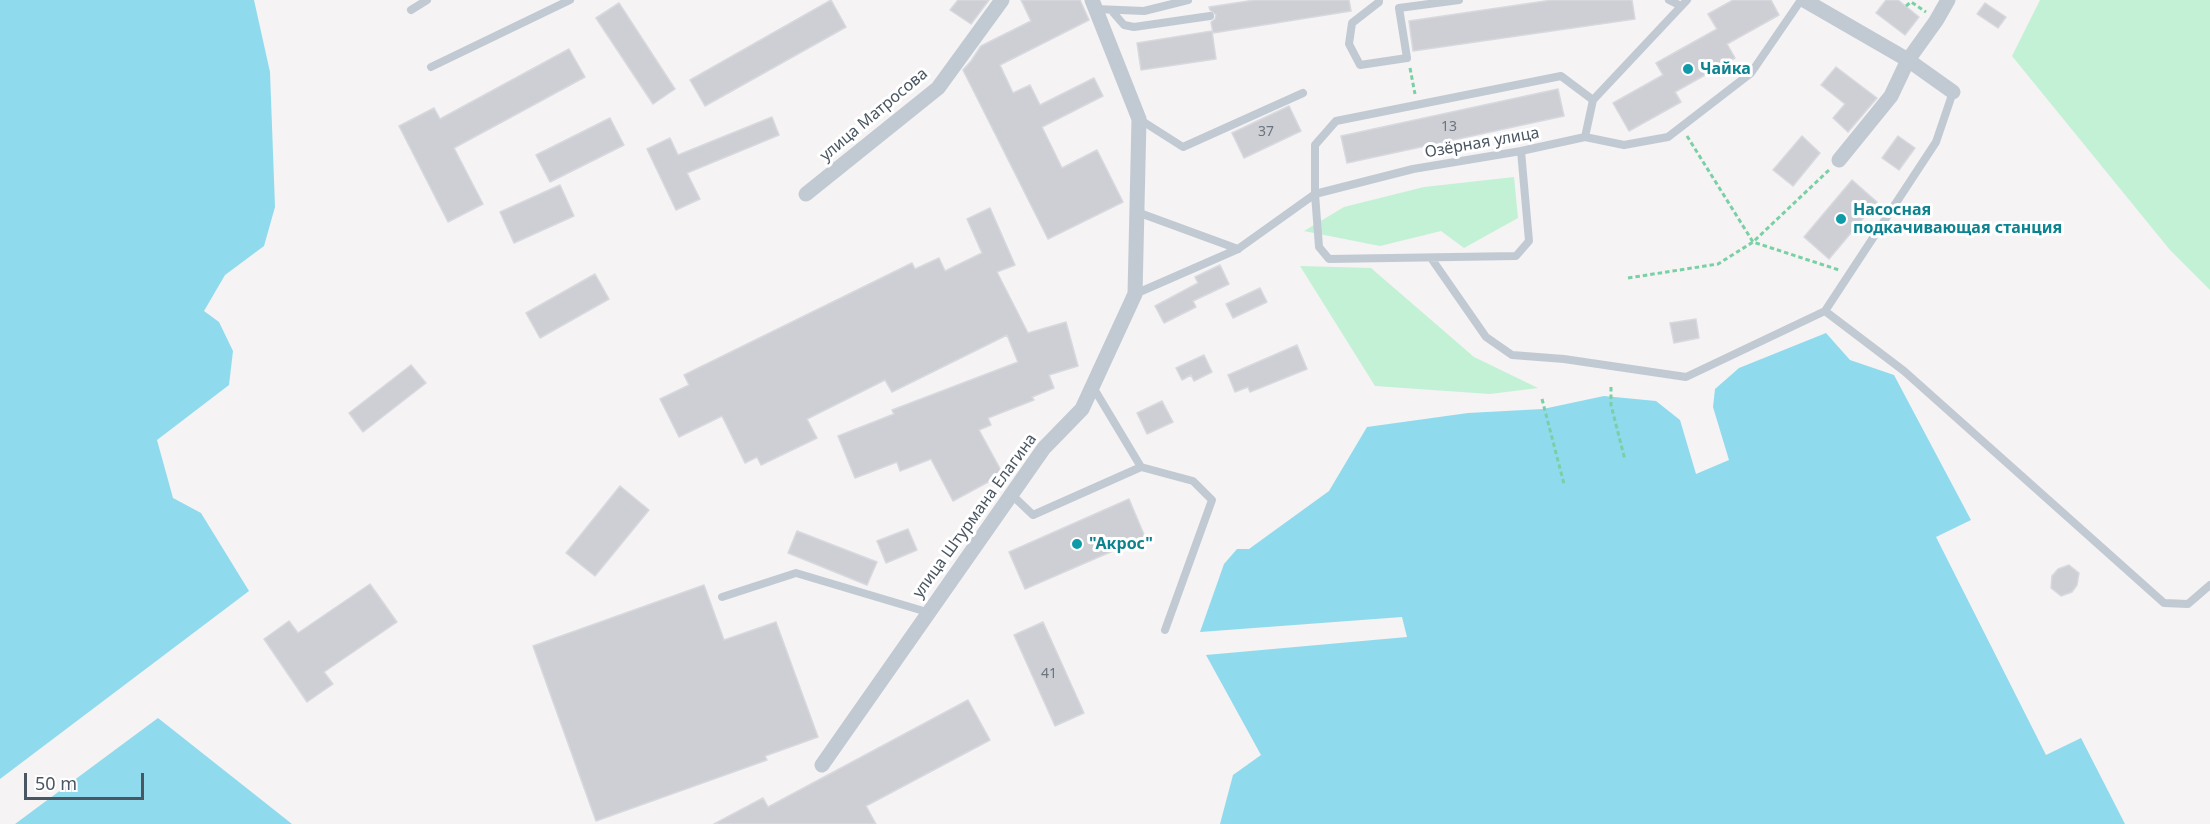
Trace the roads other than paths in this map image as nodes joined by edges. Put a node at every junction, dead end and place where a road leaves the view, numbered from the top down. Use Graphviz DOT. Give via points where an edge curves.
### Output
graph roads {
  1 [pos="427,0"];
  2 [pos="570,0"];
  3 [pos="1002,0"];
  4 [pos="1188,0"];
  5 [pos="1379,0"];
  6 [pos="1459,0"];
  7 [pos="1669,0"];
  8 [pos="1802,0"];
  9 [pos="1948,0"];
  10 [pos="1684,3"];
  11 [pos="1100,6"];
  12 [pos="411,10"];
  13 [pos="1210,16"];
  14 [pos="1908,60"];
  15 [pos="431,67"];
  16 [pos="1953,92"];
  17 [pos="1303,93"];
  18 [pos="1593,100"];
  19 [pos="1139,119"];
  20 [pos="1585,137"];
  21 [pos="1521,151"];
  22 [pos="1839,160"];
  23 [pos="806,194"];
  24 [pos="1315,194"];
  25 [pos="1137,212"];
  26 [pos="1238,249"];
  27 [pos="1431,258"];
  28 [pos="1135,294"];
  29 [pos="1825,311"];
  30 [pos="1092,386"];
  31 [pos="1141,467"];
  32 [pos="1012,495"];
  33 [pos="2210,585"];
  34 [pos="723,597"];
  35 [pos="927,612"];
  36 [pos="1165,630"];
  37 [pos="822,765"];
  1 -- 12 [label="lane"];
  2 -- 15 [label="lane"];
  3 -- 23 [label="street, улица Матросова" via="938,88"];
  4 -- 11 [label="lane" via="1144,11"];
  5 -- 6 [label="lane" via="1352,23 1349,44 1360,65 1407,58 1399,8"];
  7 -- 10 [label="lane"];
  8 -- 14 [label="street"];
  8 -- 20 [label="lane, Озёрная улица" via="1752,73 1668,137 1624,145"];
  9 -- 14 [label="street"];
  10 -- 18 [label="lane"];
  11 -- 13 [label="lane" via="1124,25 1134,27"];
  11 -- 19 [label="street, улица Штурмана Елагина"];
  14 -- 16 [label="street"];
  14 -- 22 [label="street" via="1891,96"];
  16 -- 29 [label="lane" via="1936,142"];
  17 -- 19 [label="lane" via="1183,147"];
  18 -- 20 [label="lane"];
  18 -- 24 [label="lane" via="1561,76 1336,121 1315,145"];
  19 -- 25 [label="street, улица Штурмана Елагина"];
  20 -- 21 [label="lane, Озёрная улица"];
  21 -- 24 [label="lane, Озёрная улица" via="1413,169"];
  21 -- 27 [label="lane" via="1529,241 1516,256"];
  24 -- 26 [label="lane, Озёрная улица"];
  24 -- 27 [label="lane" via="1319,248 1329,259"];
  25 -- 26 [label="lane"];
  25 -- 28 [label="street, улица Штурмана Елагина"];
  26 -- 28 [label="lane, Озёрная улица"];
  27 -- 29 [label="lane" via="1486,337 1512,355 1686,377"];
  28 -- 30 [label="street, улица Штурмана Елагина"];
  29 -- 33 [label="lane" via="1904,371 2164,603 2188,604"];
  30 -- 31 [label="lane"];
  30 -- 32 [label="street, улица Штурмана Елагина" via="1082,410 1044,448"];
  31 -- 32 [label="lane" via="1033,515"];
  31 -- 36 [label="lane" via="1193,481 1212,500"];
  32 -- 35 [label="street, улица Штурмана Елагина"];
  34 -- 35 [label="lane" via="796,573"];
  35 -- 37 [label="street, улица Штурмана Елагина"];
}
